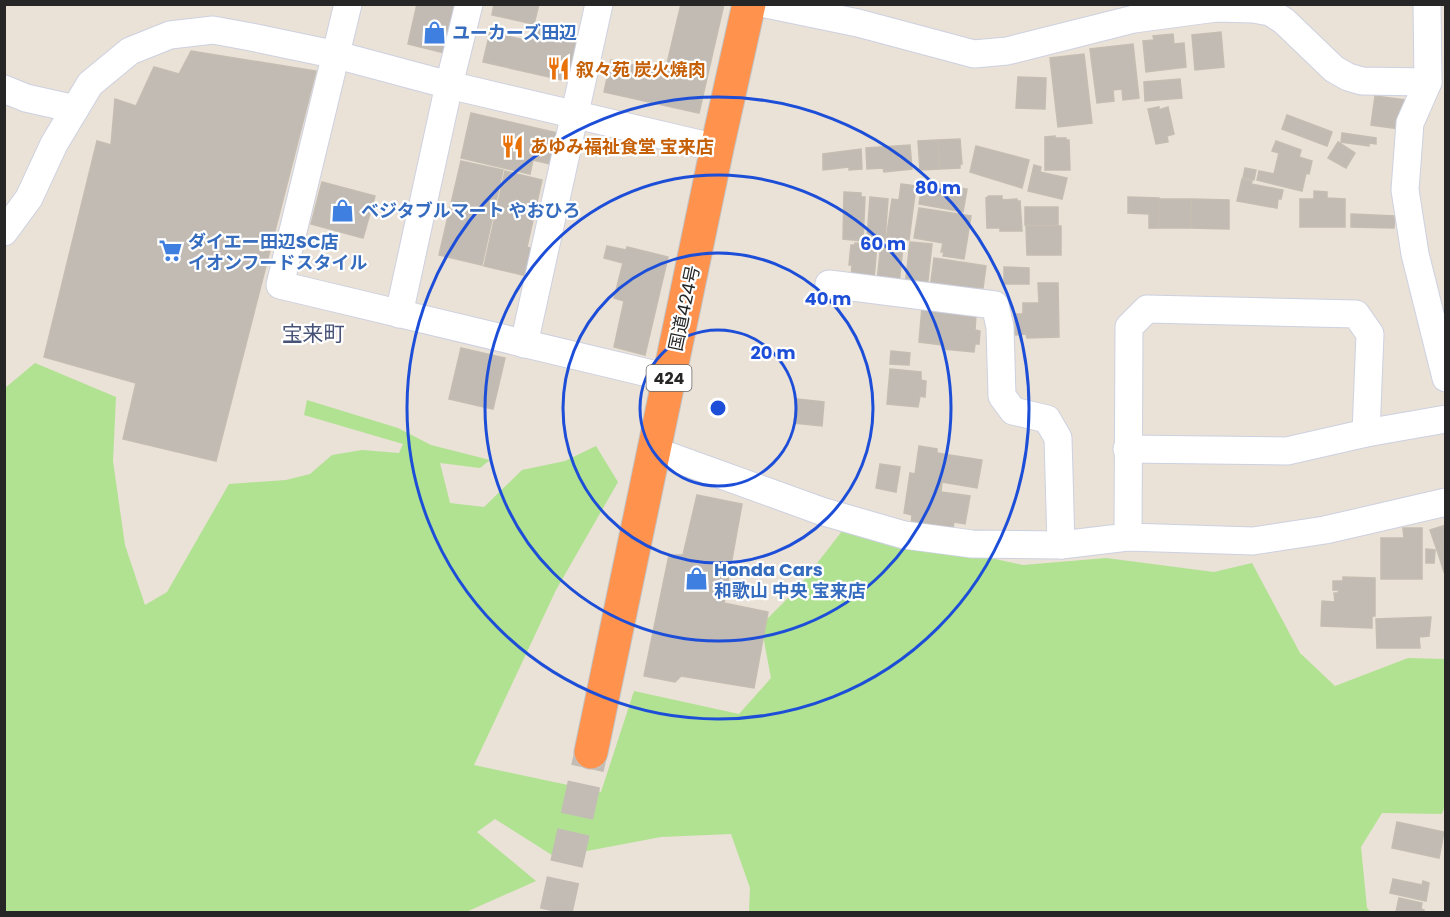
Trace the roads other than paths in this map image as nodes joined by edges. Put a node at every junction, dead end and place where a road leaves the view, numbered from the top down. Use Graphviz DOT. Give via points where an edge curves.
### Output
graph roads {
  1 [pos="348,4"];
  2 [pos="469,4"];
  3 [pos="599,4"];
  4 [pos="749,4"];
  5 [pos="766,4"];
  6 [pos="1427,4"];
  7 [pos="337,55"];
  8 [pos="1428,82"];
  9 [pos="449,85"];
  10 [pos="4,89"];
  11 [pos="75,109"];
  12 [pos="575,115"];
  13 [pos="717,148"];
  14 [pos="4,232"];
  15 [pos="830,284"];
  16 [pos="399,314"];
  17 [pos="524,344"];
  18 [pos="669,378"];
  19 [pos="1446,378"];
  20 [pos="1446,419"];
  21 [pos="1366,433"];
  22 [pos="1127,449"];
  23 [pos="654,451"];
  24 [pos="1446,502"];
  25 [pos="1128,537"];
  26 [pos="1060,544"];
  27 [pos="591,752"];
  1 -- 7 [label="street"];
  2 -- 9 [label="street"];
  3 -- 12 [label="street"];
  4 -- 13 [label="highway, 国道424号 / 424"];
  5 -- 8 [label="street" via="858,23 974,54 1007,51 1134,19 1216,8 1253,9 1270,12 1284,21 1334,69 1348,77 1362,81"];
  6 -- 8 [label="street"];
  7 -- 9 [label="street"];
  7 -- 11 [label="street" via="213,30 170,35 130,51 90,84"];
  7 -- 16 [label="street" via="280,285"];
  8 -- 19 [label="street" via="1410,123 1405,190 1415,254"];
  9 -- 12 [label="street"];
  9 -- 16 [label="street"];
  10 -- 11 [label="street"];
  11 -- 14 [label="street" via="28,198"];
  12 -- 13 [label="street"];
  12 -- 17 [label="street"];
  13 -- 18 [label="highway, 国道424号 / 424"];
  15 -- 26 [label="street" via="995,304 1000,327 1002,396 1013,411 1047,418 1058,438"];
  16 -- 17 [label="street"];
  17 -- 18 [label="street"];
  18 -- 23 [label="highway, 国道424号 / 424"];
  20 -- 21 [label="street"];
  21 -- 22 [label="street" via="1287,451"];
  21 -- 22 [label="street" via="1370,334 1356,314 1147,309 1129,327"];
  22 -- 25 [label="street"];
  23 -- 26 [label="street" via="821,511 904,535 972,544"];
  23 -- 27 [label="highway, 国道424号 / 424"];
  24 -- 25 [label="street" via="1325,531 1253,542"];
  25 -- 26 [label="street"];
}
